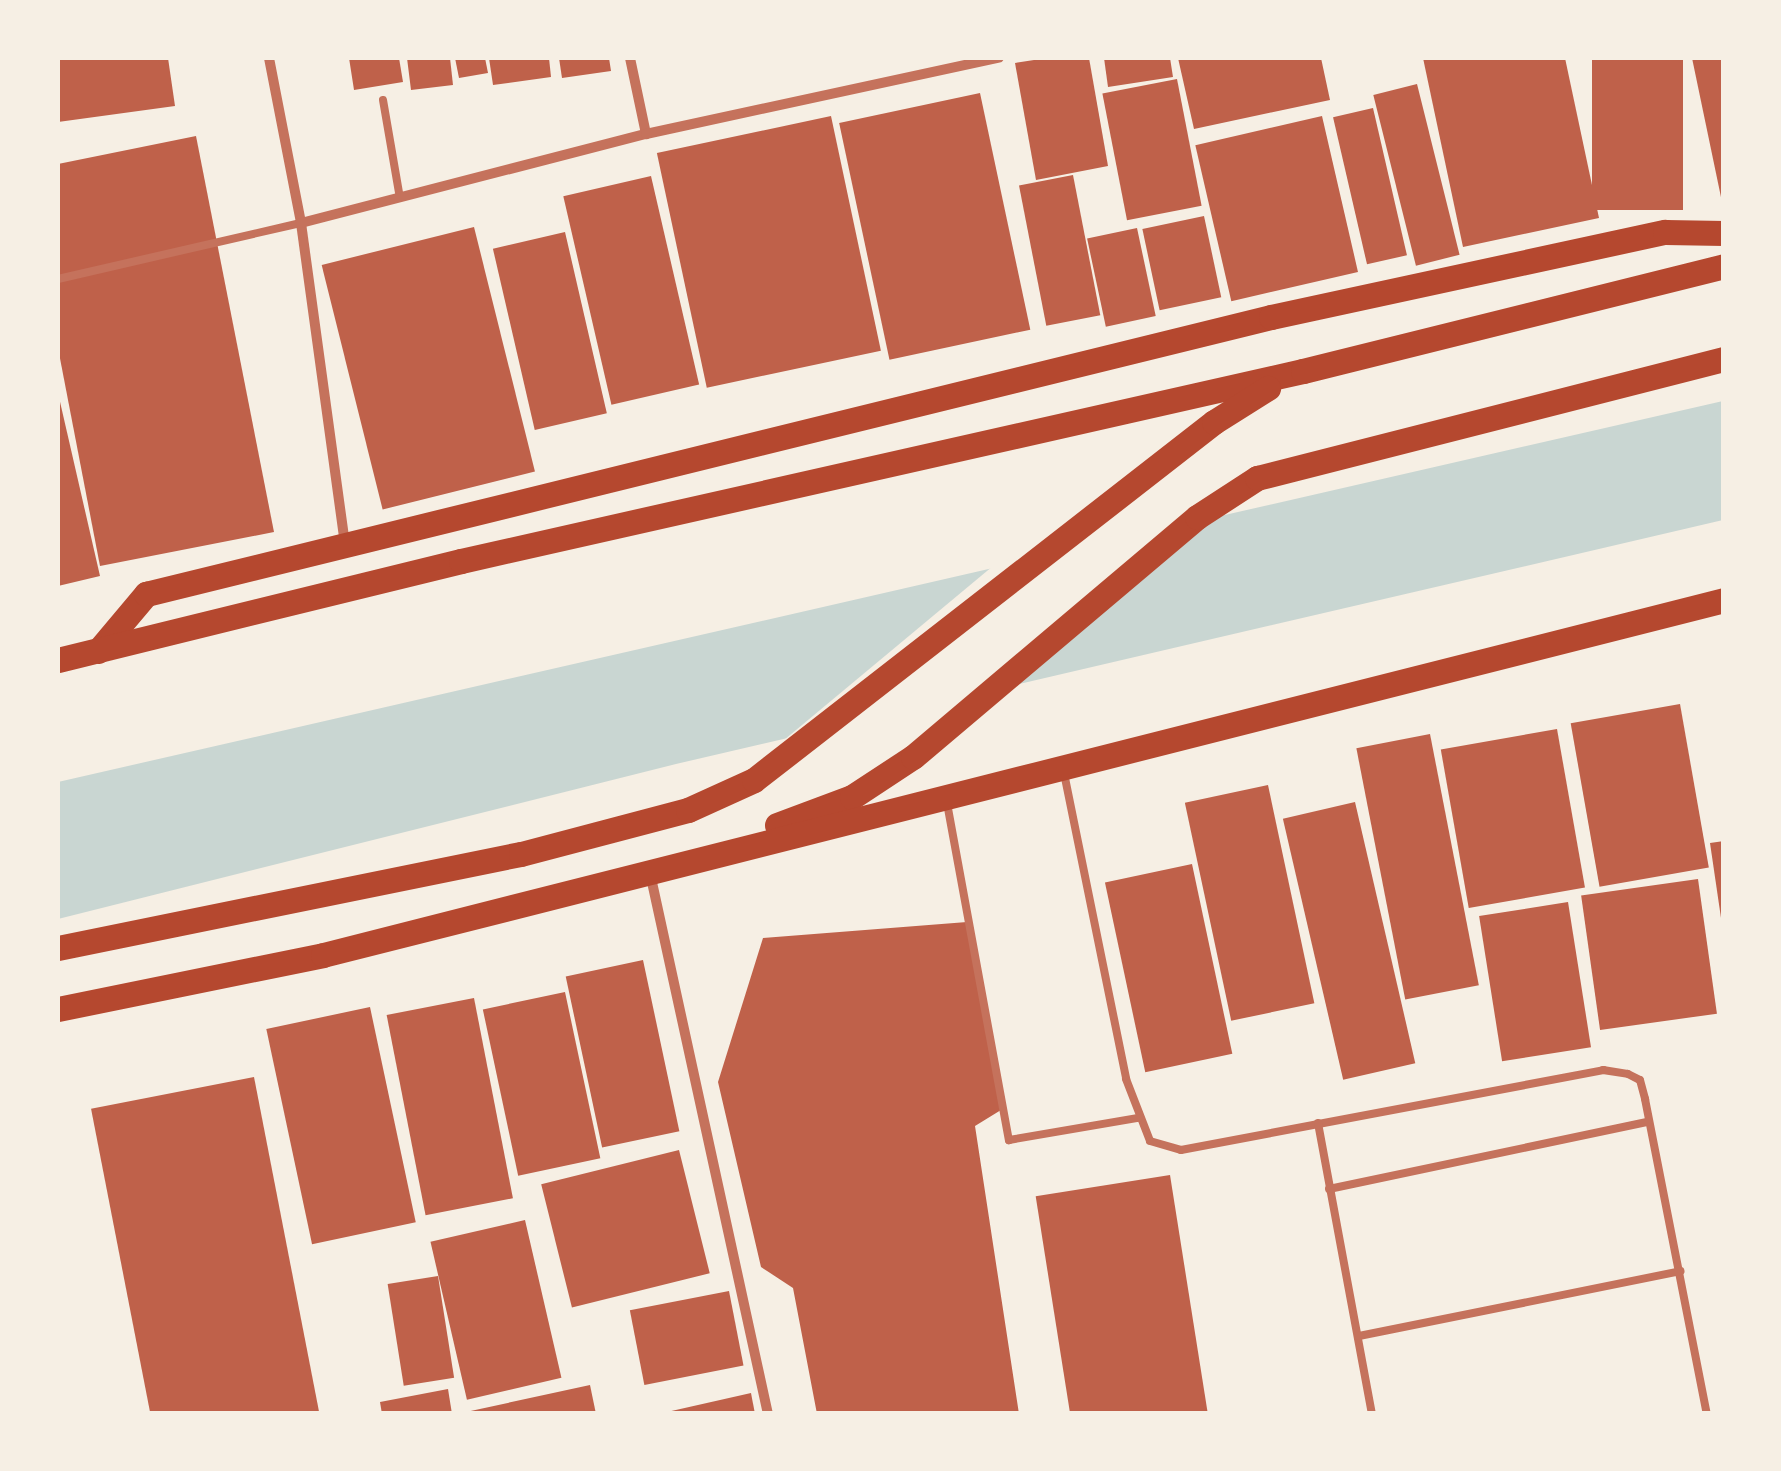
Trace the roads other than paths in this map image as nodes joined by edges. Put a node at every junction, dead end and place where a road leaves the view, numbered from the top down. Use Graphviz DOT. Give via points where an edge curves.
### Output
graph roads {
  1 [pos="269,58"];
  2 [pos="630,58"];
  3 [pos="1000,58"];
  4 [pos="384,100"];
  5 [pos="646,134"];
  6 [pos="400,198"];
  7 [pos="300,223"];
  8 [pos="1724,233"];
  9 [pos="1724,266"];
  10 [pos="58,278"];
  11 [pos="1724,359"];
  12 [pos="1302,372"];
  13 [pos="346,544"];
  14 [pos="1724,600"];
  15 [pos="98,651"];
  16 [pos="58,660"];
  17 [pos="1064,768"];
  18 [pos="946,798"];
  19 [pos="650,873"];
  20 [pos="58,948"];
  21 [pos="228,974"];
  22 [pos="58,1010"];
  23 [pos="1138,1118"];
  24 [pos="1648,1122"];
  25 [pos="1318,1124"];
  26 [pos="1329,1189"];
  27 [pos="1681,1270"];
  28 [pos="1358,1336"];
  29 [pos="768,1414"];
  30 [pos="1372,1414"];
  31 [pos="1707,1414"];
  1 -- 7 [label="street"];
  2 -- 5 [label="street"];
  3 -- 5 [label="street"];
  4 -- 6 [label="lane"];
  5 -- 6 [label="street"];
  6 -- 7 [label="street"];
  7 -- 10 [label="lane"];
  7 -- 13 [label="street"];
  8 -- 13 [label="main road" via="1665,232 1271,317"];
  9 -- 12 [label="main road"];
  11 -- 21 [label="main road" via="1257,478 1196,518 931,743 852,796 798,820"];
  12 -- 15 [label="main road" via="461,561"];
  12 -- 20 [label="main road" via="1214,422 754,780 688,810 456,869"];
  13 -- 15 [label="main road" via="146,594"];
  14 -- 17 [label="main road"];
  15 -- 16 [label="main road"];
  17 -- 18 [label="main road"];
  17 -- 23 [label="lane"];
  18 -- 19 [label="main road"];
  18 -- 23 [label="lane" via="1009,1140"];
  19 -- 21 [label="main road"];
  19 -- 29 [label="street"];
  21 -- 22 [label="main road"];
  23 -- 25 [label="lane" via="1150,1141 1180,1150"];
  24 -- 25 [label="lane" via="1640,1080 1603,1070"];
  24 -- 26 [label="lane"];
  24 -- 27 [label="lane"];
  25 -- 26 [label="lane"];
  26 -- 28 [label="lane"];
  27 -- 28 [label="lane"];
  27 -- 31 [label="lane"];
  28 -- 30 [label="lane"];
}
